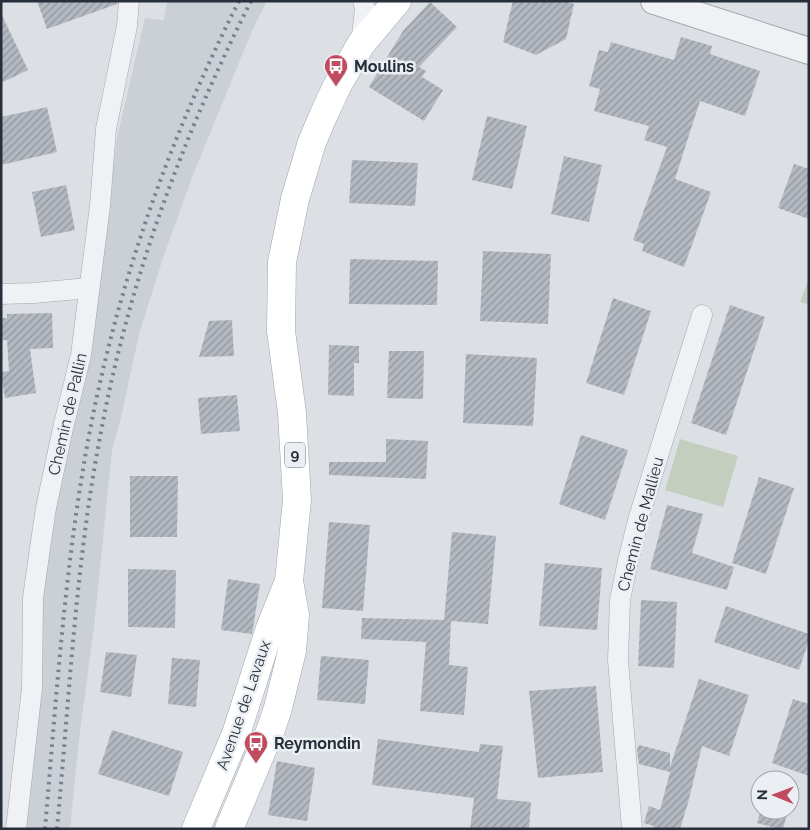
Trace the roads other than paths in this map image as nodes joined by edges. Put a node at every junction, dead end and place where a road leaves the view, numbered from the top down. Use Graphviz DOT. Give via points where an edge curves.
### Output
graph roads {
  1 [pos="129,1"];
  2 [pos="363,1"];
  3 [pos="397,1"];
  4 [pos="654,1"];
  5 [pos="361,44"];
  6 [pos="809,51"];
  7 [pos="89,288"];
  8 [pos="1,294"];
  9 [pos="702,315"];
  10 [pos="289,580"];
  11 [pos="16,829"];
  12 [pos="196,829"];
  13 [pos="229,829"];
  14 [pos="632,829"];
  1 -- 7 [label="street, Chemin de Pallin" via="106,129"];
  2 -- 5 [label="street"];
  3 -- 5 [label="main road, Avenue de Lavaux / 9"];
  4 -- 6 [label="street"];
  5 -- 10 [label="main road, Avenue de Lavaux / 9" via="336,86 312,142 295,199 282,262 281,331 292,413 297,500"];
  7 -- 8 [label="street"];
  7 -- 11 [label="street, Chemin de Pallin" via="81,356 50,490 33,598 32,688"];
  9 -- 14 [label="street, Chemin de Mallieu" via="639,517 620,600 618,660"];
  10 -- 12 [label="main road, Avenue de Lavaux / 9" via="269,630 236,734"];
  10 -- 13 [label="main road, Avenue de Lavaux / 9" via="295,615 292,651 271,729"];
}
